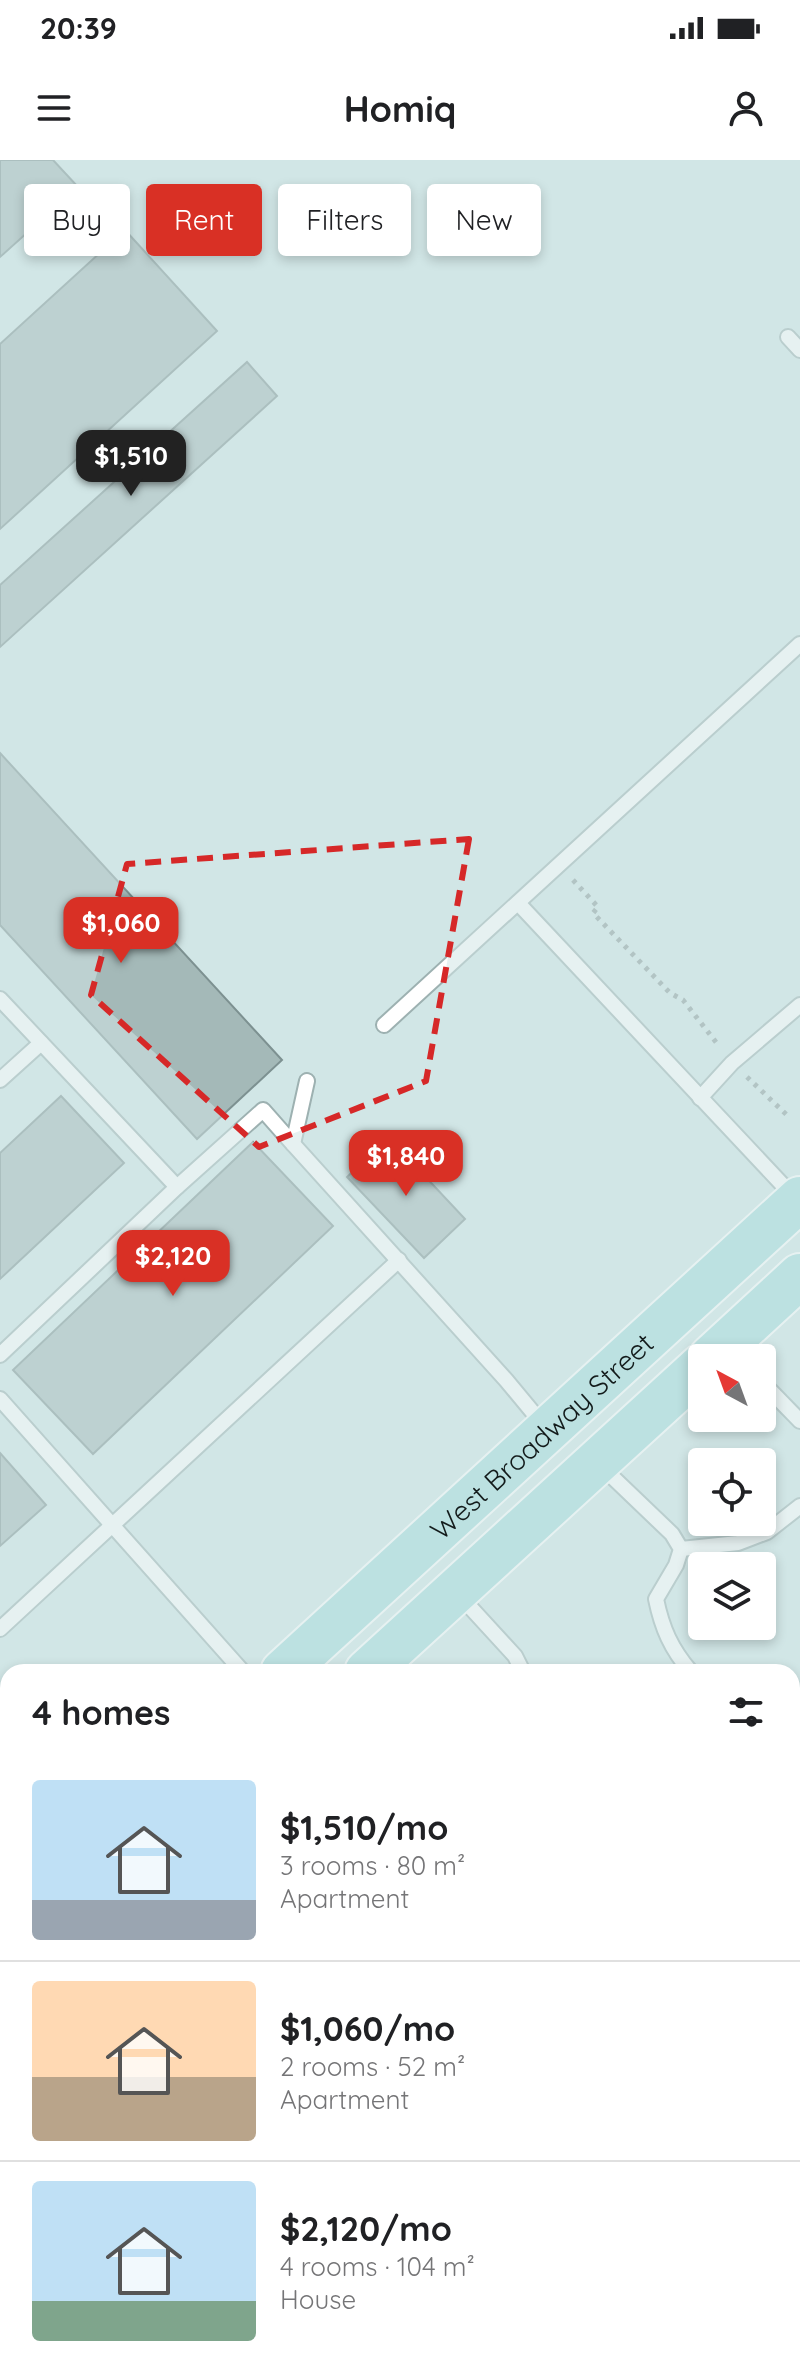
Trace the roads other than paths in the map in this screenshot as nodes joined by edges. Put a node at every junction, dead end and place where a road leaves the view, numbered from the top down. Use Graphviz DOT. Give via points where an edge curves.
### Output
graph roads {
  1 [pos="788,337"];
  2 [pos="800,350"];
  3 [pos="798,649"];
  4 [pos="518,903"];
  5 [pos="0,999"];
  6 [pos="800,1005"];
  7 [pos="384,1025"];
  8 [pos="41,1043"];
  9 [pos="0,1080"];
  10 [pos="307,1081"];
  11 [pos="700,1098"];
  12 [pos="293,1144"];
  13 [pos="177,1187"];
  14 [pos="799,1200"];
  15 [pos="399,1260"];
  16 [pos="800,1276"];
  17 [pos="732,1344"];
  18 [pos="0,1355"];
  19 [pos="688,1384"];
  20 [pos="776,1396"];
  21 [pos="0,1399"];
  22 [pos="800,1421"];
  23 [pos="548,1430"];
  24 [pos="598,1462"];
  25 [pos="800,1506"];
  26 [pos="113,1525"];
  27 [pos="681,1549"];
  28 [pos="456,1592"];
  29 [pos="0,1629"];
  30 [pos="236,1664"];
  31 [pos="292,1664"];
  32 [pos="376,1664"];
  33 [pos="519,1664"];
  34 [pos="684,1664"];
  1 -- 2 [label="lane"];
  3 -- 4 [label="lane"];
  4 -- 7 [label="lane"];
  4 -- 11 [label="lane"];
  5 -- 8 [label="lane"];
  6 -- 11 [label="lane"];
  8 -- 9 [label="lane"];
  8 -- 13 [label="lane"];
  10 -- 12 [label="lane"];
  11 -- 14 [label="lane"];
  12 -- 13 [label="lane" via="263,1110"];
  12 -- 15 [label="lane"];
  13 -- 18 [label="lane"];
  14 -- 23 [label="main road, West Broadway Street"];
  15 -- 23 [label="lane"];
  15 -- 26 [label="lane"];
  16 -- 17 [label="main road, West Broadway Street"];
  19 -- 24 [label="main road, West Broadway Street"];
  20 -- 22 [label="lane"];
  21 -- 26 [label="lane"];
  23 -- 31 [label="main road, West Broadway Street"];
  24 -- 27 [label="lane"];
  24 -- 28 [label="main road, West Broadway Street"];
  25 -- 27 [label="lane" via="767,1532 738,1543"];
  26 -- 29 [label="lane"];
  26 -- 30 [label="lane"];
  27 -- 34 [label="lane" via="656,1599 661,1626"];
  28 -- 32 [label="main road, West Broadway Street"];
  28 -- 33 [label="lane"];
}
